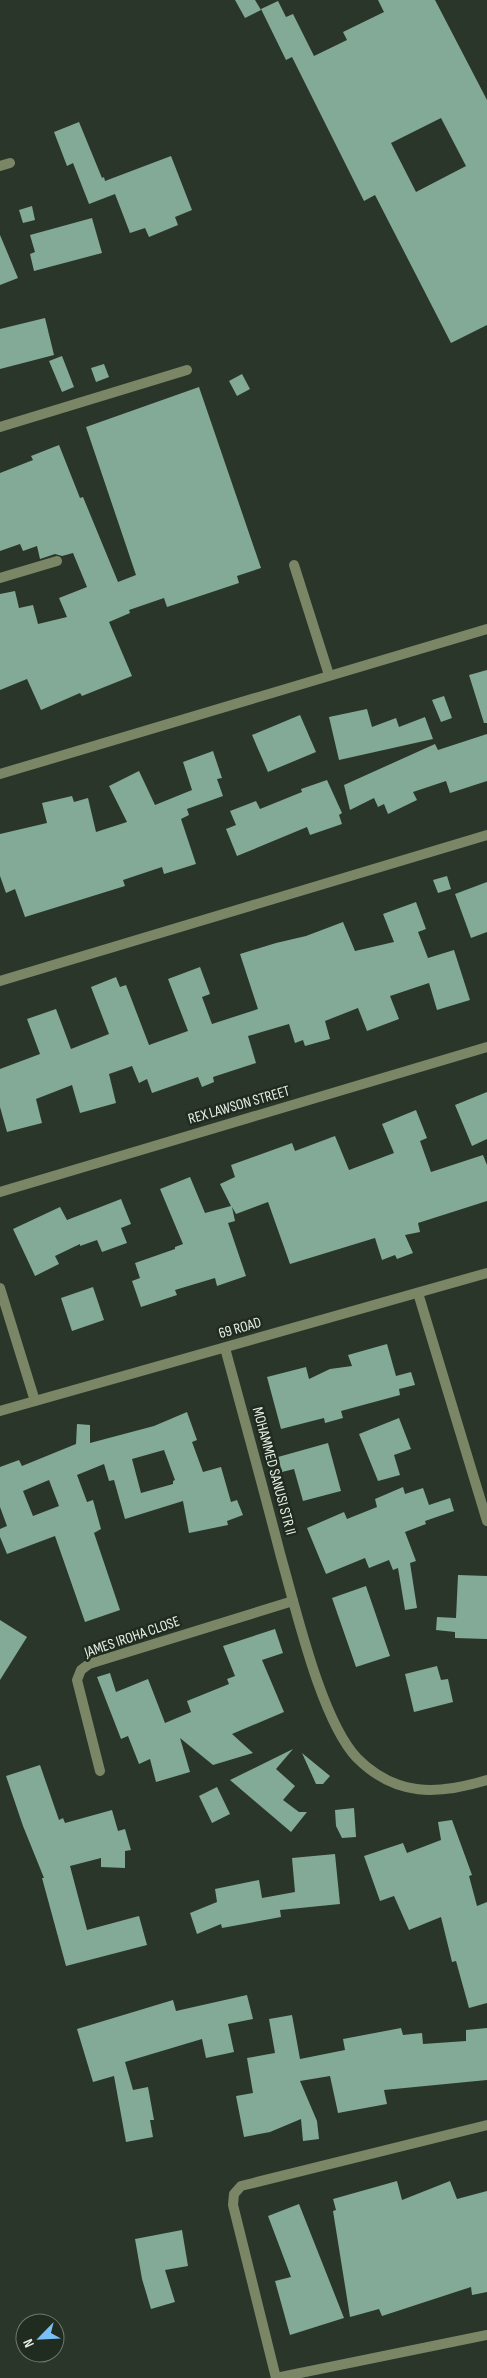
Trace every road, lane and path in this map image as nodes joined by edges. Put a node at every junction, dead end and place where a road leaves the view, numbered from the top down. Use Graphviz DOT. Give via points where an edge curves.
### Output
graph roads {
  1 [pos="187,370"];
  2 [pos="0,427"];
  3 [pos="57,561"];
  4 [pos="294,565"];
  5 [pos="0,578"];
  6 [pos="487,629"];
  7 [pos="329,676"];
  8 [pos="0,774"];
  9 [pos="487,835"];
  10 [pos="0,980"];
  11 [pos="487,1047"];
  12 [pos="0,1192"];
  13 [pos="487,1273"];
  14 [pos="0,1288"];
  15 [pos="418,1293"];
  16 [pos="225,1348"];
  17 [pos="35,1401"];
  18 [pos="0,1411"];
  19 [pos="485,1518"];
  20 [pos="294,1601"];
  21 [pos="100,1772"];
  22 [pos="487,1780"];
  23 [pos="487,2125"];
  24 [pos="487,2334"];
  1 -- 2 [label="street"];
  3 -- 5 [label="street"];
  4 -- 7 [label="street"];
  6 -- 7 [label="street"];
  7 -- 8 [label="street"];
  9 -- 10 [label="street"];
  11 -- 12 [label="street, REX LAWSON STREET"];
  13 -- 15 [label="street, 69 ROAD"];
  14 -- 17 [label="street"];
  15 -- 16 [label="street, 69 ROAD"];
  15 -- 19 [label="street"];
  16 -- 17 [label="street, 69 ROAD"];
  16 -- 20 [label="street, MOHAMMED SANUSI STR II"];
  17 -- 18 [label="street, 69 ROAD"];
  20 -- 21 [label="street, JAMES IROHA CLOSE" via="89,1664 81,1670 77,1680"];
  20 -- 22 [label="street, MOHAMMED SANUSI STR II" via="329,1711 344,1743 358,1758 389,1781 424,1791 442,1791"];
  23 -- 24 [label="street" via="241,2186 234,2194 233,2205 276,2378"];
}
